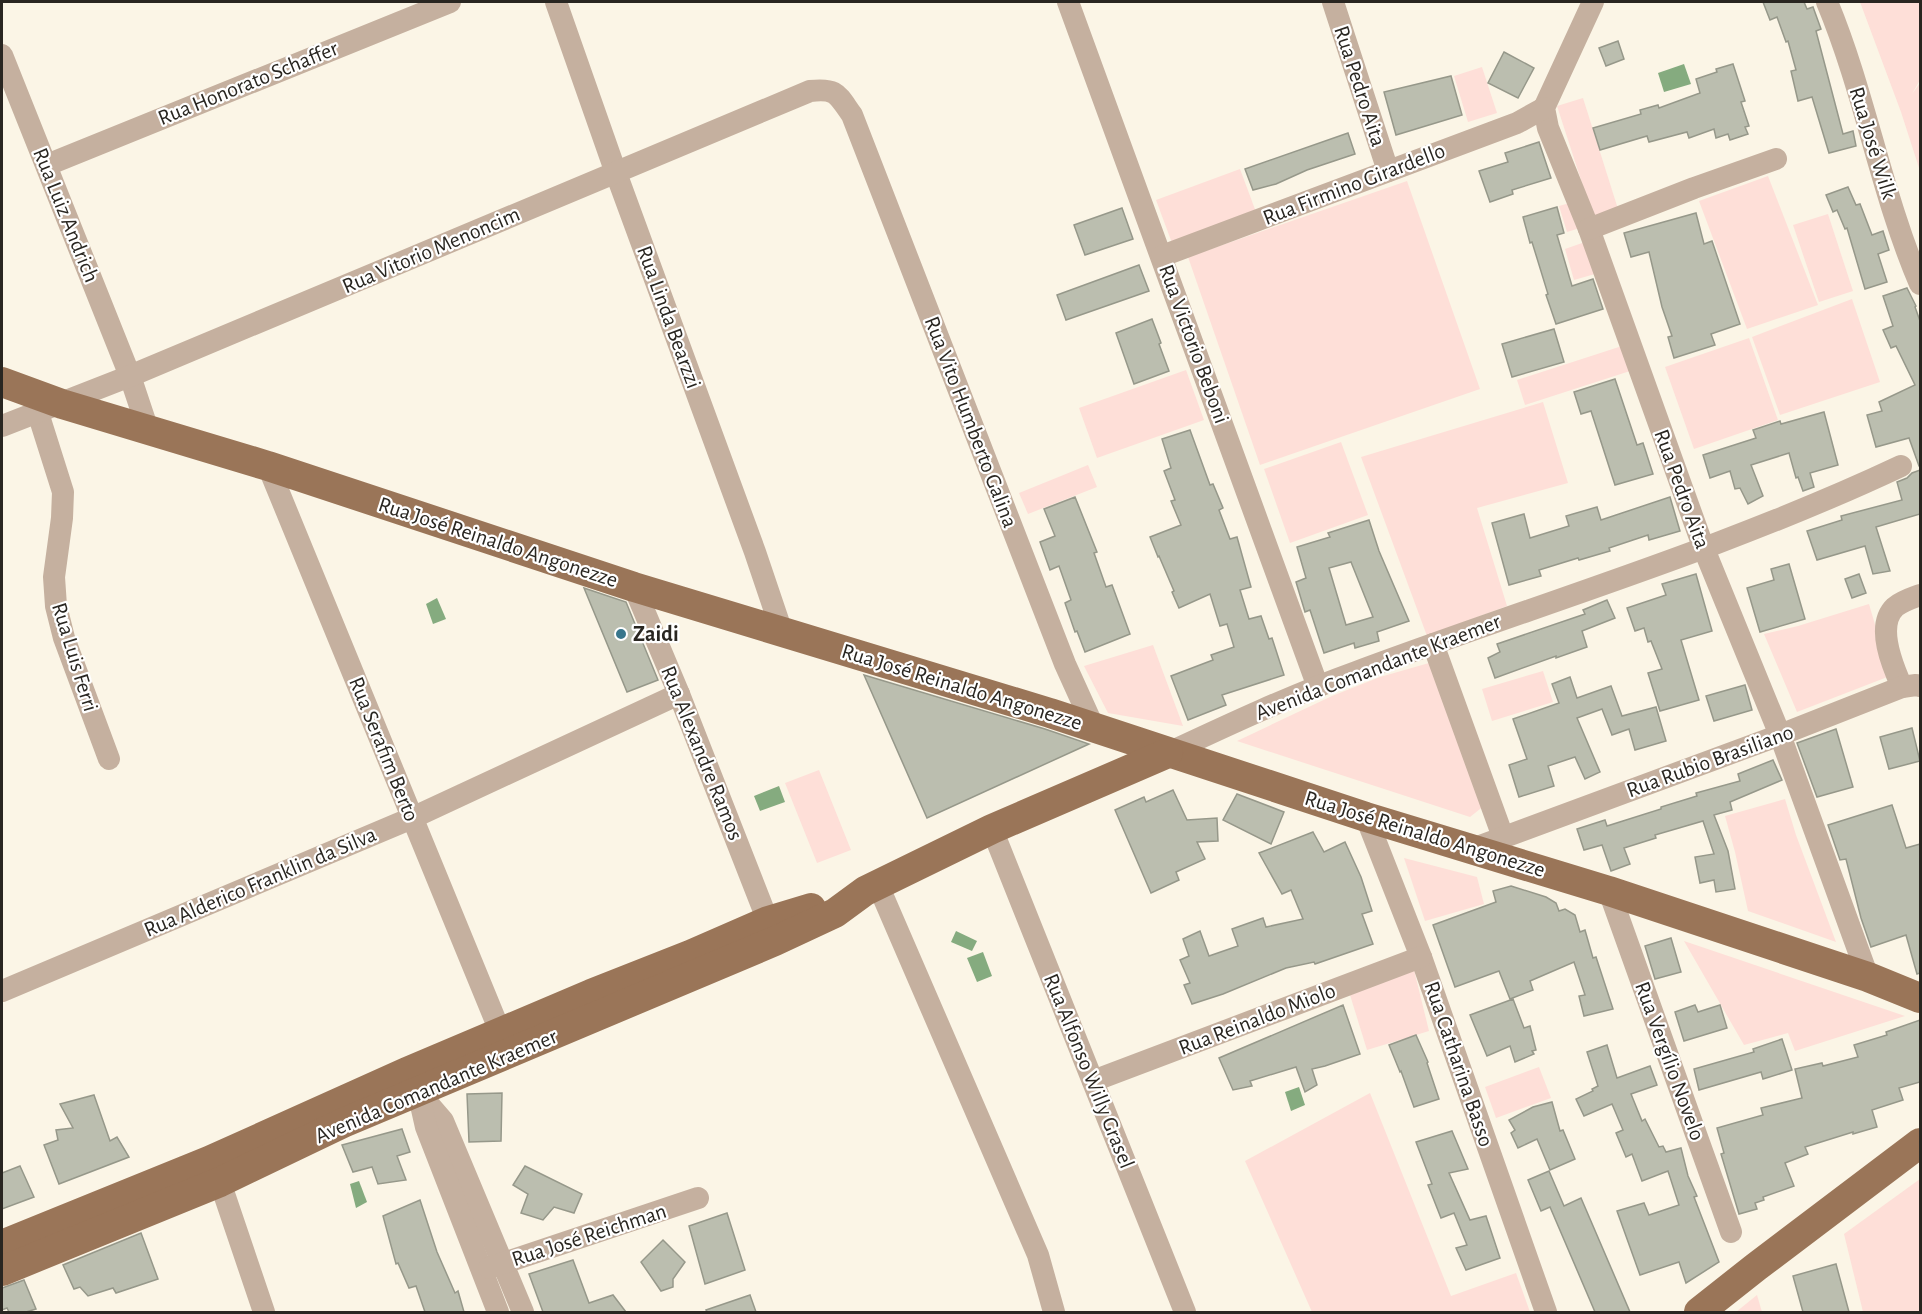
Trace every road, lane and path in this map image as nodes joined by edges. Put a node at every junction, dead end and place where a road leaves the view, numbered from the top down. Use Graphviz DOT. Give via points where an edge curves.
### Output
graph roads {
  1 [pos="450,2"];
  2 [pos="556,2"];
  3 [pos="1068,2"];
  4 [pos="1333,2"];
  5 [pos="1593,2"];
  6 [pos="1827,2"];
  7 [pos="2,55"];
  8 [pos="1544,108"];
  9 [pos="852,115"];
  10 [pos="1776,159"];
  11 [pos="47,165"];
  12 [pos="1388,171"];
  13 [pos="616,173"];
  14 [pos="1588,229"];
  15 [pos="1162,256"];
  16 [pos="1920,284"];
  17 [pos="129,376"];
  18 [pos="2,382"];
  19 [pos="50,408"];
  20 [pos="2,426"];
  21 [pos="148,430"];
  22 [pos="268,466"];
  23 [pos="1900,466"];
  24 [pos="1704,549"];
  25 [pos="634,586"];
  26 [pos="1920,595"];
  27 [pos="782,632"];
  28 [pos="1433,644"];
  29 [pos="1913,686"];
  30 [pos="1318,687"];
  31 [pos="679,694"];
  32 [pos="1094,728"];
  33 [pos="1780,735"];
  34 [pos="1168,753"];
  35 [pos="109,759"];
  36 [pos="1366,817"];
  37 [pos="412,818"];
  38 [pos="992,829"];
  39 [pos="1503,837"];
  40 [pos="1472,849"];
  41 [pos="872,888"];
  42 [pos="1609,891"];
  43 [pos="772,931"];
  44 [pos="1421,957"];
  45 [pos="1868,977"];
  46 [pos="2,991"];
  47 [pos="1920,998"];
  48 [pos="505,1043"];
  49 [pos="1093,1081"];
  50 [pos="413,1082"];
  51 [pos="1920,1143"];
  52 [pos="1920,1164"];
  53 [pos="214,1171"];
  54 [pos="698,1198"];
  55 [pos="77,1227"];
  56 [pos="1731,1232"];
  57 [pos="2,1245"];
  58 [pos="503,1263"];
  59 [pos="2,1271"];
  60 [pos="480,1271"];
  61 [pos="264,1312"];
  62 [pos="498,1312"];
  63 [pos="523,1312"];
  64 [pos="1054,1312"];
  65 [pos="1185,1312"];
  66 [pos="1546,1312"];
  67 [pos="1700,1312"];
  68 [pos="1726,1312"];
  1 -- 11 [label="street, Rua Honorato Schaffer"];
  2 -- 13 [label="street, Rua Linda Bearzzi"];
  3 -- 15 [label="street, Rua Victorio Beboni"];
  4 -- 12 [label="street, Rua Pedro Aita"];
  5 -- 8 [label="street"];
  6 -- 16 [label="street, Rua José Wilk"];
  7 -- 11 [label="street, Rua Luiz Andrich"];
  8 -- 12 [label="street, Rua Firmino Girardello" via="1517,123"];
  8 -- 14 [label="street, Rua Pedro Aita" via="1548,128"];
  9 -- 13 [label="street, Rua Vitorio Menoncim" via="838,95 826,89 810,91"];
  9 -- 32 [label="street, Rua Vito Humberto Galina" via="1060,653"];
  10 -- 14 [label="street"];
  11 -- 17 [label="street, Rua Luiz Andrich"];
  12 -- 15 [label="street, Rua Firmino Girardello"];
  13 -- 17 [label="street, Rua Vitorio Menoncim"];
  13 -- 27 [label="street, Rua Linda Bearzzi"];
  14 -- 24 [label="street, Rua Pedro Aita"];
  15 -- 30 [label="street, Rua Victorio Beboni"];
  17 -- 19 [label="street, Rua Vitorio Menoncim"];
  17 -- 21 [label="street, Rua Luiz Andrich"];
  18 -- 19 [label="main road, Rua José Reinaldo Angonezze"];
  19 -- 20 [label="street, Rua Vitorio Menoncim"];
  19 -- 21 [label="main road, Rua José Reinaldo Angonezze"];
  19 -- 35 [label="street, Rua Luis Ferri" via="55,462 63,492 54,577 56,606"];
  21 -- 22 [label="main road, Rua José Reinaldo Angonezze"];
  22 -- 25 [label="main road, Rua José Reinaldo Angonezze"];
  22 -- 37 [label="street, Rua Serafim Berto"];
  23 -- 24 [label="street, Avenida Comandante Kraemer"];
  24 -- 28 [label="street, Avenida Comandante Kraemer"];
  24 -- 33 [label="street, Rua Pedro Aita"];
  25 -- 27 [label="main road, Rua José Reinaldo Angonezze"];
  25 -- 31 [label="street, Rua Alexandre Ramos"];
  26 -- 29 [label="street" via="1893,608 1886,626 1887,651"];
  27 -- 32 [label="main road, Rua José Reinaldo Angonezze"];
  28 -- 30 [label="street, Avenida Comandante Kraemer"];
  28 -- 39 [label="street"];
  29 -- 33 [label="street, Rua Rubio Brasiliano"];
  30 -- 34 [label="street, Avenida Comandante Kraemer"];
  31 -- 37 [label="street, Rua Alderico Franklin da Silva"];
  31 -- 43 [label="street, Rua Alexandre Ramos"];
  32 -- 34 [label="main road, Rua José Reinaldo Angonezze"];
  33 -- 39 [label="street, Rua Rubio Brasiliano"];
  33 -- 45 [label="street, Rua Pedro Aita"];
  34 -- 36 [label="main road, Rua José Reinaldo Angonezze"];
  34 -- 38 [label="main road, Avenida Comandante Kraemer"];
  36 -- 40 [label="main road, Rua José Reinaldo Angonezze"];
  36 -- 44 [label="street, Rua Catharina Basso"];
  37 -- 46 [label="street, Rua Alderico Franklin da Silva"];
  37 -- 48 [label="street, Rua Serafim Berto"];
  38 -- 41 [label="main road, Avenida Comandante Kraemer"];
  38 -- 49 [label="street, Rua Alfonso Willy Grasel"];
  39 -- 40 [label="street, Rua Rubio Brasiliano"];
  40 -- 42 [label="main road, Rua José Reinaldo Angonezze"];
  41 -- 43 [label="main road, Avenida Comandante Kraemer" via="835,913"];
  41 -- 64 [label="street" via="1038,1255"];
  42 -- 45 [label="main road, Rua José Reinaldo Angonezze"];
  42 -- 56 [label="street, Rua Vergílio Novelo"];
  43 -- 48 [label="main road, Avenida Comandante Kraemer"];
  44 -- 49 [label="street, Rua Reinaldo Miolo"];
  44 -- 66 [label="street, Rua Catharina Basso"];
  45 -- 47 [label="main road, Rua José Reinaldo Angonezze"];
  48 -- 50 [label="main road, Avenida Comandante Kraemer"];
  49 -- 65 [label="street, Rua Alfonso Willy Grasel"];
  50 -- 53 [label="main road, Avenida Comandante Kraemer"];
  50 -- 58 [label="street" via="443,1121"];
  50 -- 60 [label="street"];
  51 -- 67 [label="main road"];
  52 -- 68 [label="main road"];
  53 -- 55 [label="main road, Avenida Comandante Kraemer"];
  53 -- 61 [label="street"];
  54 -- 58 [label="street, Rua José Reichman"];
  55 -- 57 [label="main road, Avenida Comandante Kraemer"];
  55 -- 59 [label="main road, Avenida Comandante Kraemer"];
  58 -- 60 [label="street, Rua José Reichman"];
  58 -- 63 [label="street"];
  60 -- 62 [label="street"];
}
